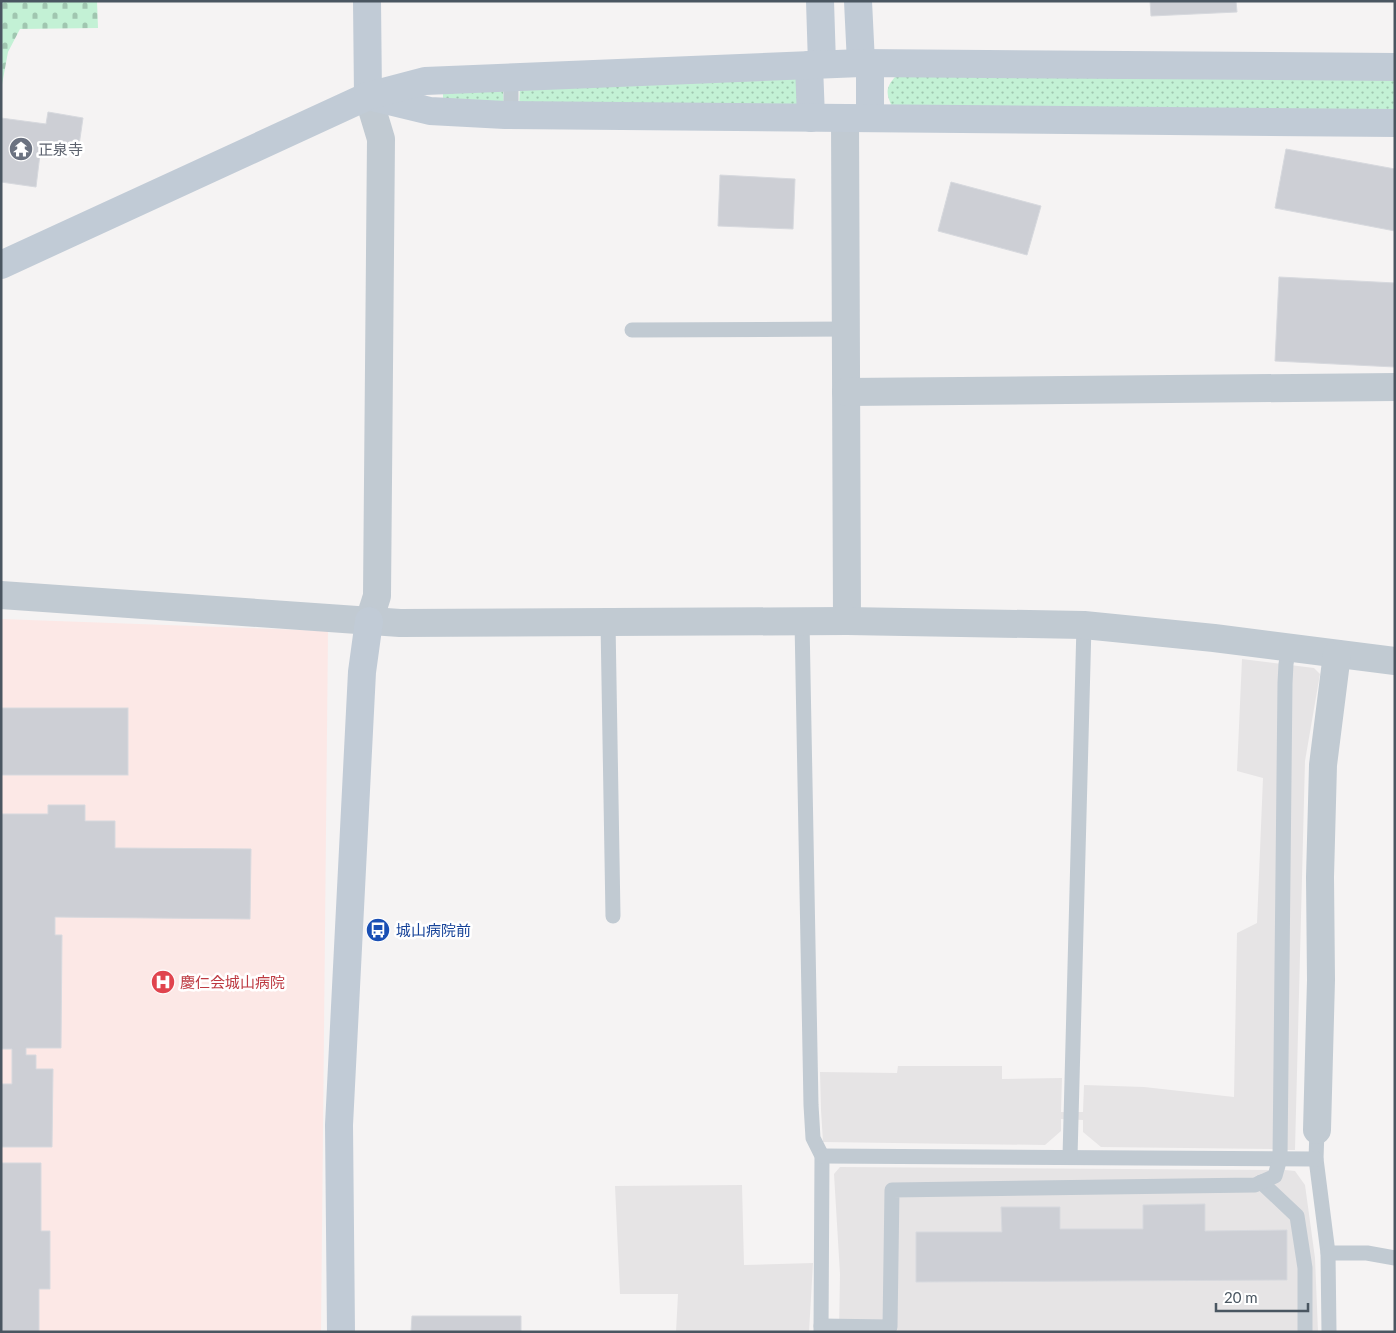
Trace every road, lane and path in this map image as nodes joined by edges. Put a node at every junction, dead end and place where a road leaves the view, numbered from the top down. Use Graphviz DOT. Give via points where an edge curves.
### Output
graph roads {
  1 [pos="367,1"];
  2 [pos="820,1"];
  3 [pos="858,1"];
  4 [pos="865,64"];
  5 [pos="816,65"];
  6 [pos="1395,67"];
  7 [pos="511,77"];
  8 [pos="368,96"];
  9 [pos="511,115"];
  10 [pos="811,118"];
  11 [pos="858,118"];
  12 [pos="1395,123"];
  13 [pos="1,265"];
  14 [pos="846,328"];
  15 [pos="632,330"];
  16 [pos="1395,387"];
  17 [pos="846,392"];
  18 [pos="1,595"];
  19 [pos="368,621"];
  20 [pos="802,621"];
  21 [pos="848,621"];
  22 [pos="608,622"];
  23 [pos="1084,625"];
  24 [pos="1289,647"];
  25 [pos="1337,654"];
  26 [pos="1395,661"];
  27 [pos="612,916"];
  28 [pos="1317,1130"];
  29 [pos="822,1156"];
  30 [pos="1070,1157"];
  31 [pos="1280,1158"];
  32 [pos="1316,1159"];
  33 [pos="1262,1182"];
  34 [pos="1328,1253"];
  35 [pos="1395,1258"];
  36 [pos="821,1329"];
  37 [pos="341,1332"];
  38 [pos="1305,1332"];
  39 [pos="1329,1332"];
  1 -- 8 [label="street"];
  2 -- 5 [label="street"];
  3 -- 4 [label="street"];
  4 -- 5 [label="street"];
  4 -- 6 [label="street"];
  4 -- 11 [label="street"];
  5 -- 7 [label="street"];
  5 -- 10 [label="street"];
  7 -- 8 [label="street" via="425,81"];
  7 -- 9 [label="lane"];
  8 -- 9 [label="street" via="430,111"];
  8 -- 13 [label="street"];
  8 -- 19 [label="street" via="381,140 377,596"];
  9 -- 10 [label="street"];
  10 -- 11 [label="street"];
  11 -- 12 [label="street"];
  11 -- 14 [label="street"];
  14 -- 15 [label="lane"];
  14 -- 17 [label="street"];
  16 -- 17 [label="street"];
  17 -- 21 [label="street"];
  18 -- 19 [label="street"];
  19 -- 22 [label="street"];
  19 -- 37 [label="street" via="362,672 339,1125"];
  20 -- 21 [label="street"];
  20 -- 22 [label="street"];
  20 -- 29 [label="lane" via="811,1105 813,1138"];
  21 -- 23 [label="street"];
  22 -- 27 [label="lane"];
  23 -- 24 [label="street"];
  23 -- 30 [label="lane"];
  24 -- 25 [label="street"];
  24 -- 31 [label="lane" via="1286,673"];
  25 -- 26 [label="street"];
  25 -- 28 [label="street" via="1323,765"];
  28 -- 32 [label="lane"];
  29 -- 30 [label="lane"];
  29 -- 36 [label="lane"];
  30 -- 31 [label="lane"];
  31 -- 32 [label="lane"];
  31 -- 33 [label="lane" via="1275,1176"];
  32 -- 34 [label="lane"];
  33 -- 36 [label="lane" via="1255,1185 892,1190 890,1327"];
  33 -- 38 [label="lane" via="1297,1216 1305,1268"];
  34 -- 35 [label="lane" via="1367,1253"];
  34 -- 39 [label="lane"];
}
